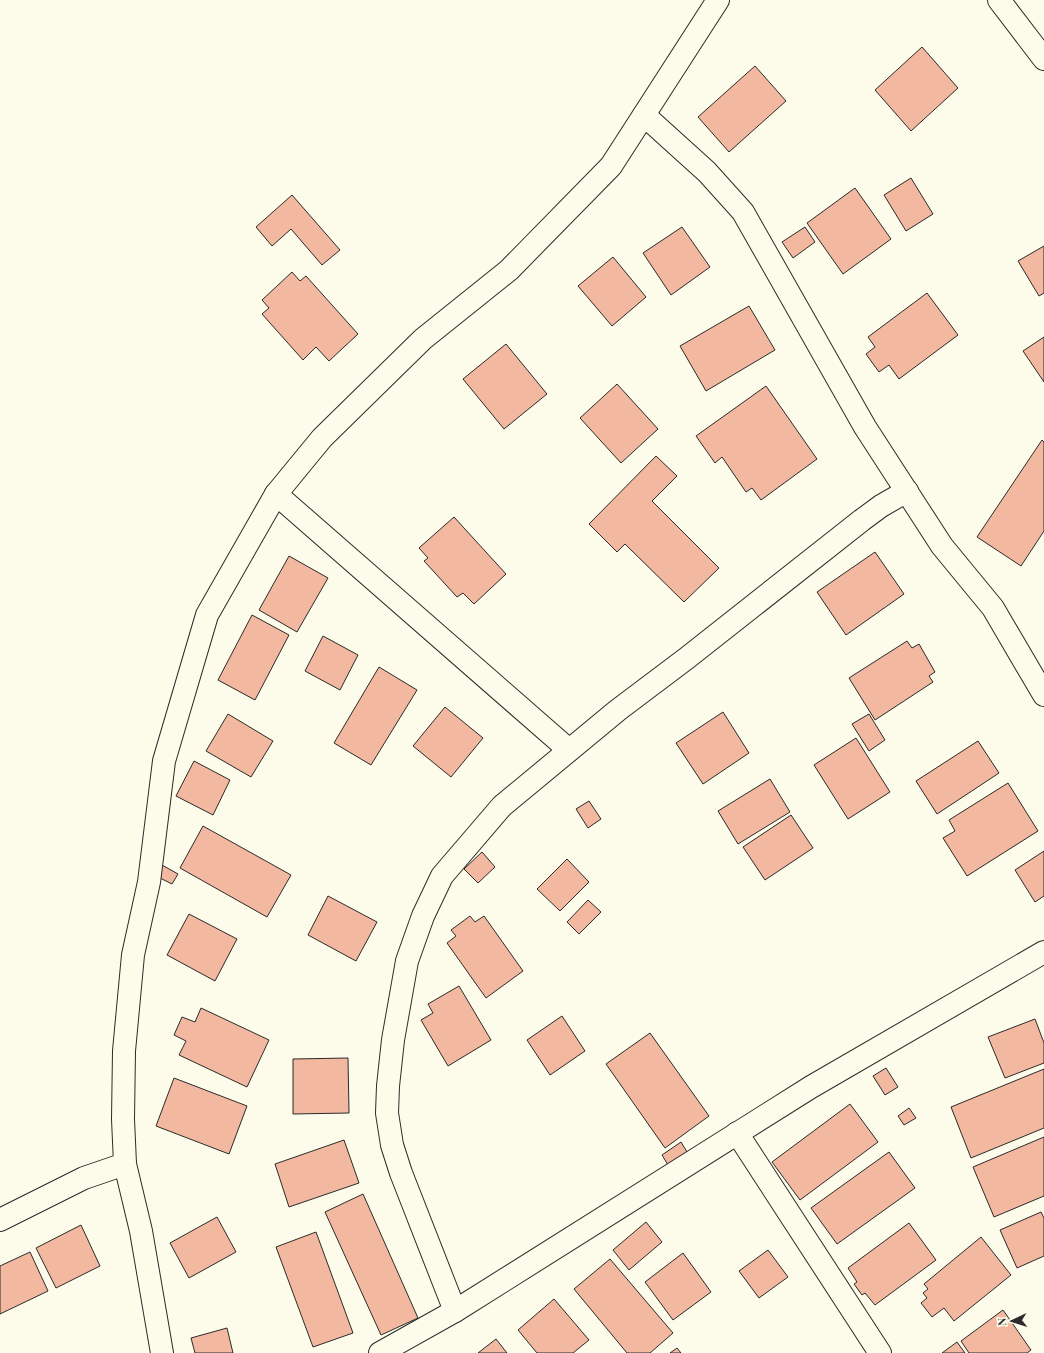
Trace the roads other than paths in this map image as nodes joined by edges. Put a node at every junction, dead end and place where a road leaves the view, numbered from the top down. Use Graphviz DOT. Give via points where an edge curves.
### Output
graph roads {
  1 [pos="718,0"];
  2 [pos="999,0"];
  3 [pos="1044,60"];
  4 [pos="644,115"];
  5 [pos="906,491"];
  6 [pos="276,494"];
  7 [pos="1044,695"];
  8 [pos="569,750"];
  9 [pos="1044,952"];
  10 [pos="737,1133"];
  11 [pos="125,1164"];
  12 [pos="0,1220"];
  13 [pos="455,1311"];
  14 [pos="162,1353"];
  15 [pos="380,1353"];
  16 [pos="880,1353"];
  1 -- 4 [label="street"];
  2 -- 3 [label="street"];
  4 -- 5 [label="street" via="707,172 743,212 864,427"];
  4 -- 6 [label="street" via="611,166 509,270 423,339 322,438"];
  5 -- 7 [label="street" via="942,546 993,608"];
  5 -- 8 [label="street" via="862,520"];
  6 -- 8 [label="street"];
  6 -- 11 [label="street" via="207,615 164,761 149,882 133,955 124,1051"];
  8 -- 13 [label="street" via="502,806 442,876 423,916 407,961 393,1040 387,1113 392,1145 401,1173"];
  9 -- 10 [label="street" via="811,1087"];
  10 -- 13 [label="street"];
  10 -- 16 [label="street"];
  11 -- 12 [label="street" via="84,1178"];
  11 -- 14 [label="street" via="141,1231"];
  13 -- 15 [label="street"];
}
